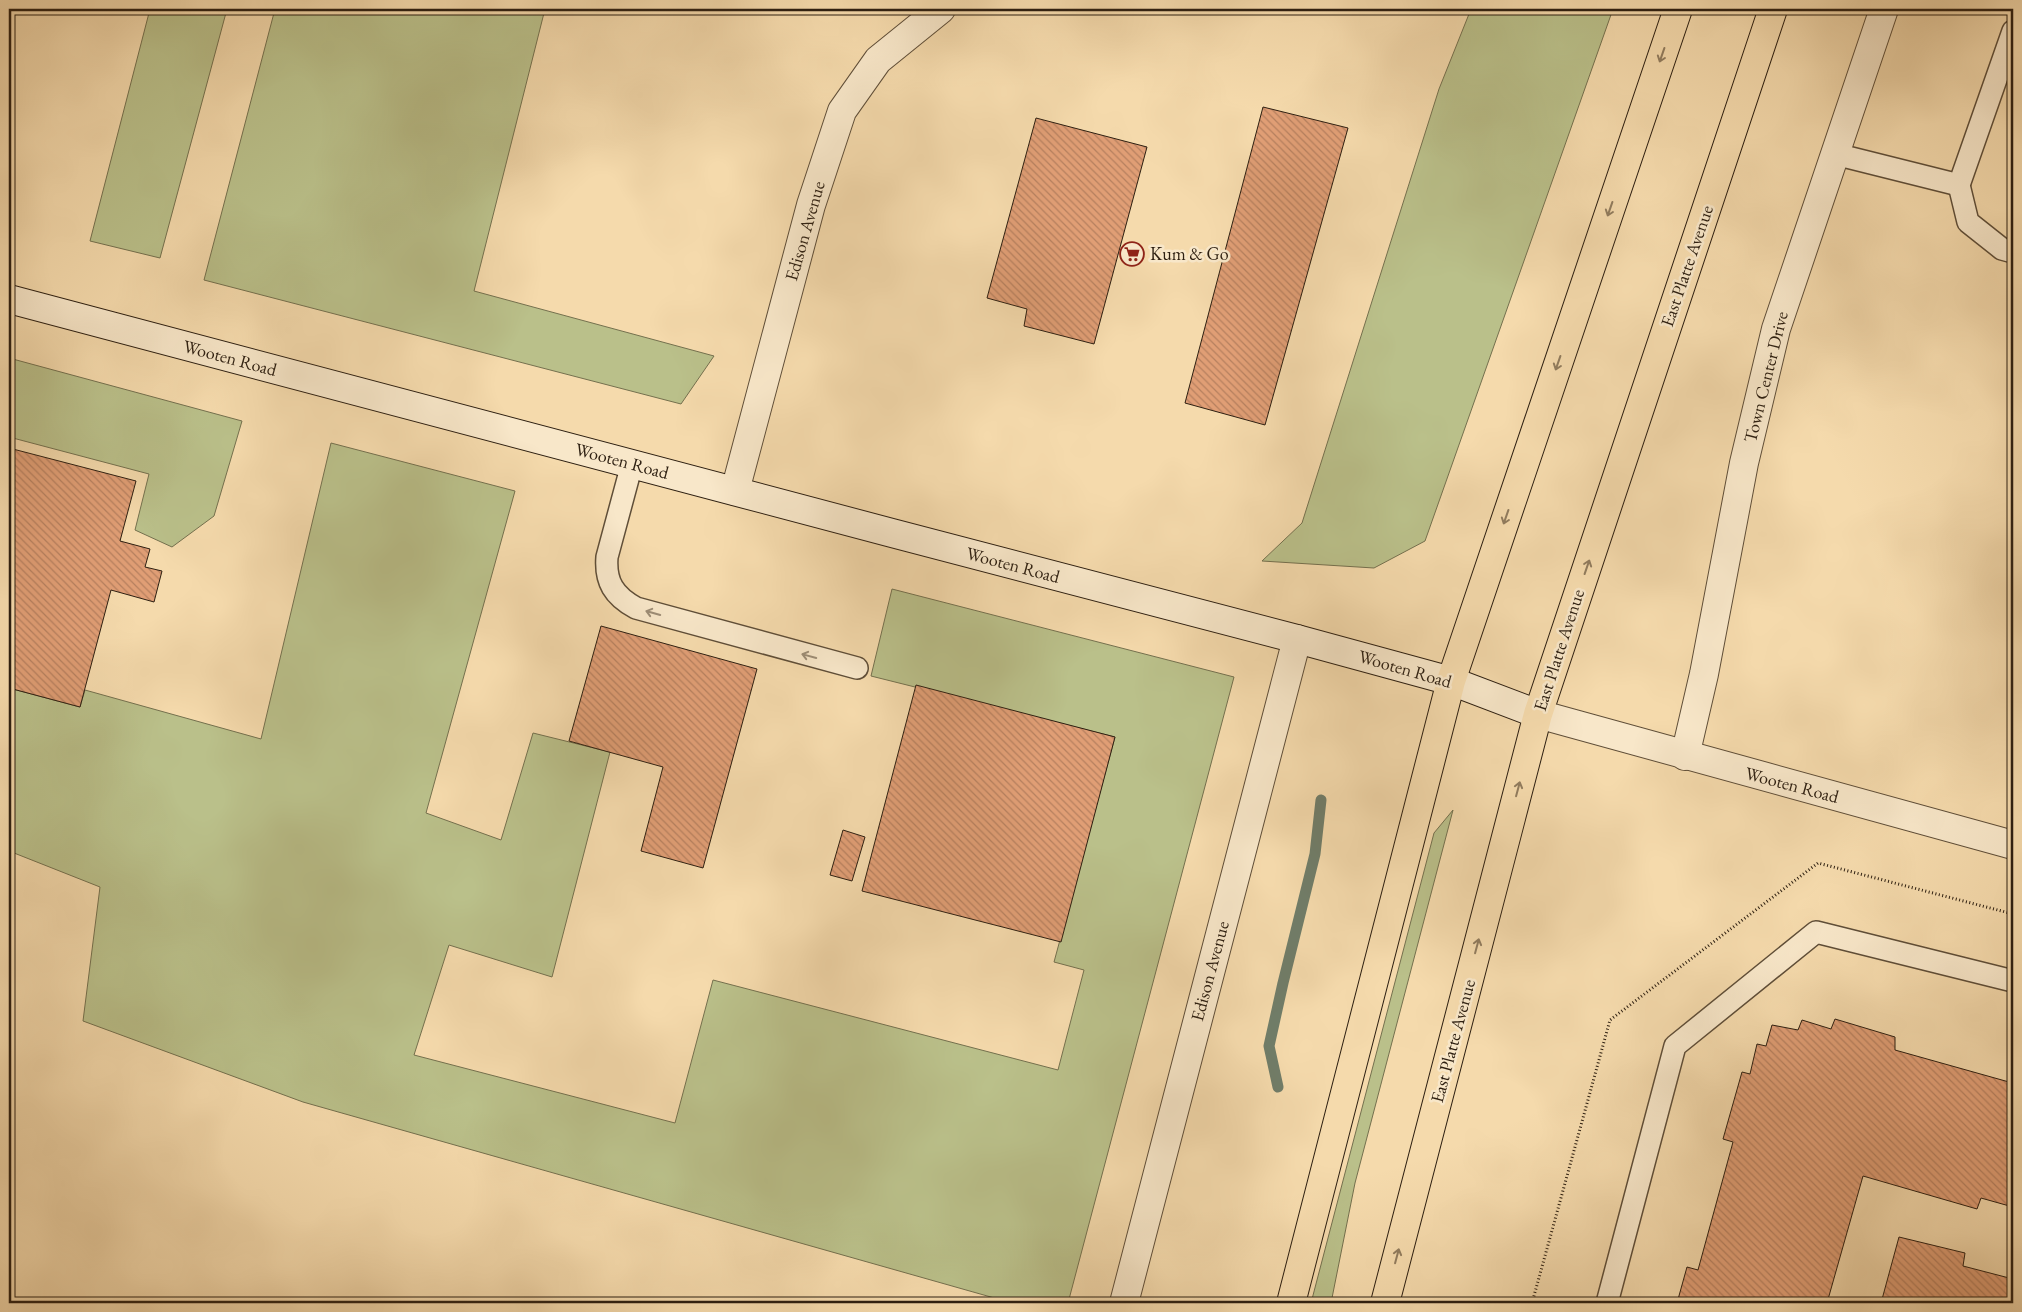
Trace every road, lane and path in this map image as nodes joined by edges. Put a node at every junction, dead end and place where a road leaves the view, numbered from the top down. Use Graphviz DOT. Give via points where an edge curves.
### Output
graph roads {
  1 [pos="941,9"];
  2 [pos="1678,9"];
  3 [pos="1773,9"];
  4 [pos="1884,9"];
  5 [pos="2013,31"];
  6 [pos="1835,154"];
  7 [pos="1959,186"];
  8 [pos="2013,252"];
  9 [pos="9,299"];
  10 [pos="632,464"];
  11 [pos="735,491"];
  12 [pos="1297,638"];
  13 [pos="857,668"];
  14 [pos="1451,681"];
  15 [pos="1538,714"];
  16 [pos="1685,756"];
  17 [pos="2013,845"];
  18 [pos="1818,863"];
  19 [pos="2013,914"];
  20 [pos="2013,981"];
  21 [pos="1124,1303"];
  22 [pos="1291,1303"];
  23 [pos="1385,1303"];
  24 [pos="1607,1303"];
  1 -- 11 [label="street, Edison Avenue" via="878,60 842,111 811,204"];
  2 -- 14 [label="highway, one-way"];
  15 -- 3 [label="highway, East Platte Avenue, one-way"];
  4 -- 6 [label="street, Town Center Drive"];
  5 -- 7 [label="lane"];
  6 -- 7 [label="lane"];
  6 -- 16 [label="street, Town Center Drive" via="1776,329 1744,463"];
  7 -- 8 [label="lane" via="1968,222 2002,249"];
  9 -- 10 [label="street, Wooten Road"];
  10 -- 11 [label="street, Wooten Road"];
  13 -- 10 [label="lane, one-way" via="636,608 624,602 612,588 606,571"];
  11 -- 12 [label="street, Wooten Road"];
  12 -- 14 [label="street, Wooten Road"];
  12 -- 21 [label="street, Edison Avenue"];
  14 -- 15 [label="street, Wooten Road"];
  14 -- 22 [label="highway"];
  15 -- 16 [label="street, Wooten Road"];
  23 -- 15 [label="highway, East Platte Avenue, one-way"];
  16 -- 17 [label="street, Wooten Road"];
  18 -- 19 [label="path"];
  20 -- 24 [label="lane" via="1816,932 1676,1046"];
}
